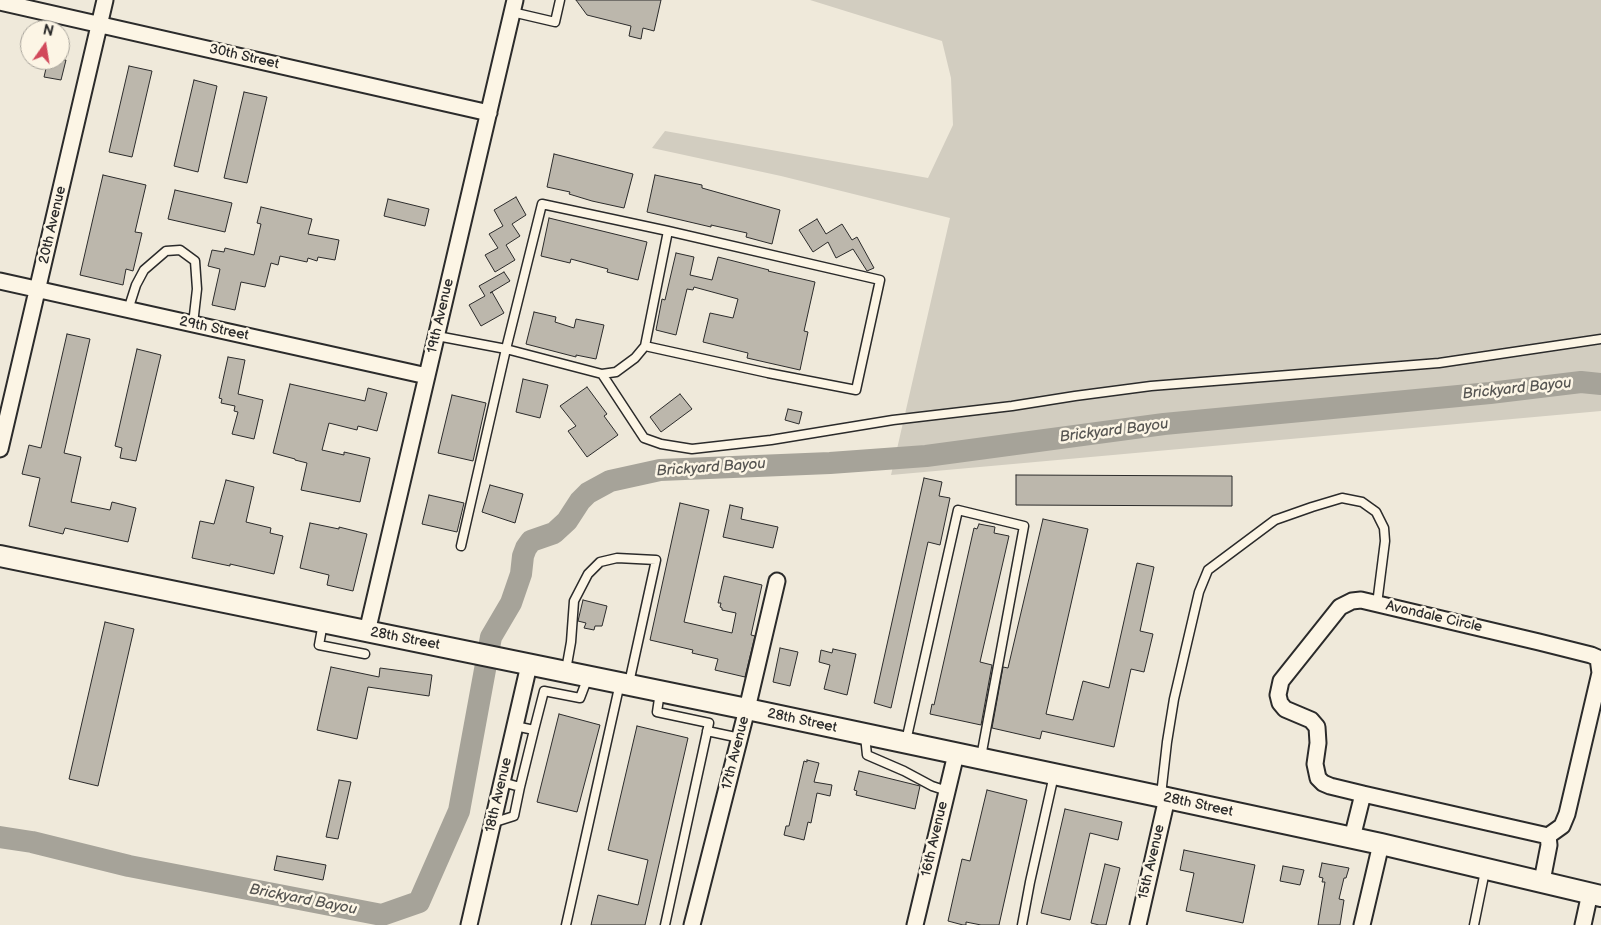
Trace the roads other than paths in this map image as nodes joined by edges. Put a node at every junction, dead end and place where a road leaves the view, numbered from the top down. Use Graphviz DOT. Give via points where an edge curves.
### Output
graph roads {
  1 [pos="105,0"];
  2 [pos="560,0"];
  3 [pos="0,2"];
  4 [pos="514,6"];
  5 [pos="100,24"];
  6 [pos="489,113"];
  7 [pos="668,231"];
  8 [pos="0,281"];
  9 [pos="38,289"];
  10 [pos="128,310"];
  11 [pos="193,324"];
  12 [pos="437,336"];
  13 [pos="1601,339"];
  14 [pos="644,346"];
  15 [pos="506,349"];
  16 [pos="602,374"];
  17 [pos="427,376"];
  18 [pos="0,449"];
  19 [pos="462,546"];
  20 [pos="0,556"];
  21 [pos="777,581"];
  22 [pos="1378,604"];
  23 [pos="323,623"];
  24 [pos="367,632"];
  25 [pos="365,654"];
  26 [pos="520,663"];
  27 [pos="565,672"];
  28 [pos="588,677"];
  29 [pos="624,684"];
  30 [pos="660,692"];
  31 [pos="747,709"];
  32 [pos="515,726"];
  33 [pos="534,730"];
  34 [pos="707,731"];
  35 [pos="865,734"];
  36 [pos="740,738"];
  37 [pos="906,743"];
  38 [pos="956,754"];
  39 [pos="981,759"];
  40 [pos="1054,774"];
  41 [pos="502,782"];
  42 [pos="520,787"];
  43 [pos="947,791"];
  44 [pos="1363,794"];
  45 [pos="1164,798"];
  46 [pos="492,823"];
  47 [pos="1548,836"];
  48 [pos="1352,838"];
  49 [pos="1381,844"];
  50 [pos="1486,868"];
  51 [pos="1542,881"];
  52 [pos="1596,894"];
  53 [pos="469,925"];
  54 [pos="566,925"];
  55 [pos="665,925"];
  56 [pos="692,925"];
  57 [pos="915,925"];
  58 [pos="1022,925"];
  59 [pos="1138,925"];
  60 [pos="1362,925"];
  61 [pos="1474,925"];
  62 [pos="1583,925"];
  1 -- 5 [label="street, 20th Avenue"];
  2 -- 4 [label="lane" via="555,22"];
  3 -- 5 [label="street, 30th Street"];
  4 -- 6 [label="street, 19th Avenue"];
  5 -- 6 [label="street, 30th Street"];
  5 -- 9 [label="street, 20th Avenue"];
  6 -- 12 [label="street, 19th Avenue"];
  7 -- 14 [label="lane"];
  7 -- 14 [label="lane" via="880,280 856,390"];
  7 -- 15 [label="lane" via="542,204"];
  8 -- 9 [label="street, 29th Street"];
  9 -- 10 [label="street, 29th Street"];
  9 -- 18 [label="street, 20th Avenue"];
  10 -- 11 [label="street, 29th Street"];
  10 -- 11 [label="lane" via="144,270 166,251 180,250 195,261 197,289"];
  11 -- 17 [label="street, 29th Street"];
  12 -- 15 [label="lane"];
  12 -- 17 [label="street, 19th Avenue"];
  13 -- 16 [label="lane" via="1439,362 1151,386 893,420 771,440 692,448 644,438"];
  14 -- 16 [label="lane" via="635,358 616,372"];
  15 -- 16 [label="lane"];
  15 -- 19 [label="lane"];
  17 -- 24 [label="street, 19th Avenue"];
  20 -- 23 [label="main road, 28th Street"];
  21 -- 31 [label="street, 17th Avenue"];
  22 -- 44 [label="street, Avondale Circle" via="1361,600 1340,607 1278,688 1280,703 1285,709 1311,720 1317,727 1315,764 1318,778 1330,786"];
  22 -- 45 [label="lane" via="1384,528 1376,512 1362,502 1342,498 1275,520 1208,570 1199,592 1174,699 1167,742"];
  22 -- 47 [label="street, Avondale Circle" via="1598,658 1600,674 1567,814 1562,826"];
  23 -- 24 [label="main road, 28th Street"];
  23 -- 25 [label="lane" via="319,644"];
  24 -- 26 [label="main road, 28th Street"];
  26 -- 27 [label="main road, 28th Street"];
  26 -- 32 [label="street, 18th Avenue"];
  27 -- 28 [label="main road, 28th Street"];
  27 -- 29 [label="lane" via="574,601 588,574 600,562 617,558 656,560"];
  28 -- 29 [label="main road, 28th Street"];
  28 -- 33 [label="lane" via="580,698 544,692"];
  29 -- 30 [label="main road, 28th Street"];
  29 -- 54 [label="lane"];
  30 -- 31 [label="main road, 28th Street"];
  30 -- 34 [label="lane" via="657,712 709,723"];
  31 -- 35 [label="main road, 28th Street"];
  31 -- 36 [label="street, 17th Avenue"];
  32 -- 33 [label="lane"];
  32 -- 41 [label="street, 18th Avenue"];
  33 -- 42 [label="lane"];
  34 -- 36 [label="lane"];
  34 -- 55 [label="lane"];
  35 -- 37 [label="main road, 28th Street"];
  35 -- 43 [label="lane" via="867,755"];
  36 -- 56 [label="street, 17th Avenue"];
  37 -- 38 [label="main road, 28th Street"];
  37 -- 39 [label="lane" via="958,510 1024,526"];
  38 -- 39 [label="main road, 28th Street"];
  38 -- 43 [label="street, 16th Avenue"];
  39 -- 40 [label="main road, 28th Street"];
  40 -- 45 [label="main road, 28th Street"];
  40 -- 58 [label="lane"];
  41 -- 42 [label="lane"];
  41 -- 46 [label="street, 18th Avenue"];
  42 -- 46 [label="lane" via="514,816"];
  43 -- 57 [label="street, 16th Avenue"];
  44 -- 47 [label="street, Avondale Circle"];
  44 -- 48 [label="street"];
  45 -- 48 [label="main road, 28th Street"];
  45 -- 59 [label="street, 15th Avenue"];
  46 -- 53 [label="street, 18th Avenue"];
  47 -- 51 [label="street"];
  48 -- 49 [label="main road, 28th Street"];
  49 -- 50 [label="main road, 28th Street"];
  49 -- 60 [label="street"];
  50 -- 51 [label="main road, 28th Street"];
  50 -- 61 [label="lane"];
  51 -- 52 [label="main road, 28th Street"];
  52 -- 62 [label="street"];
}
